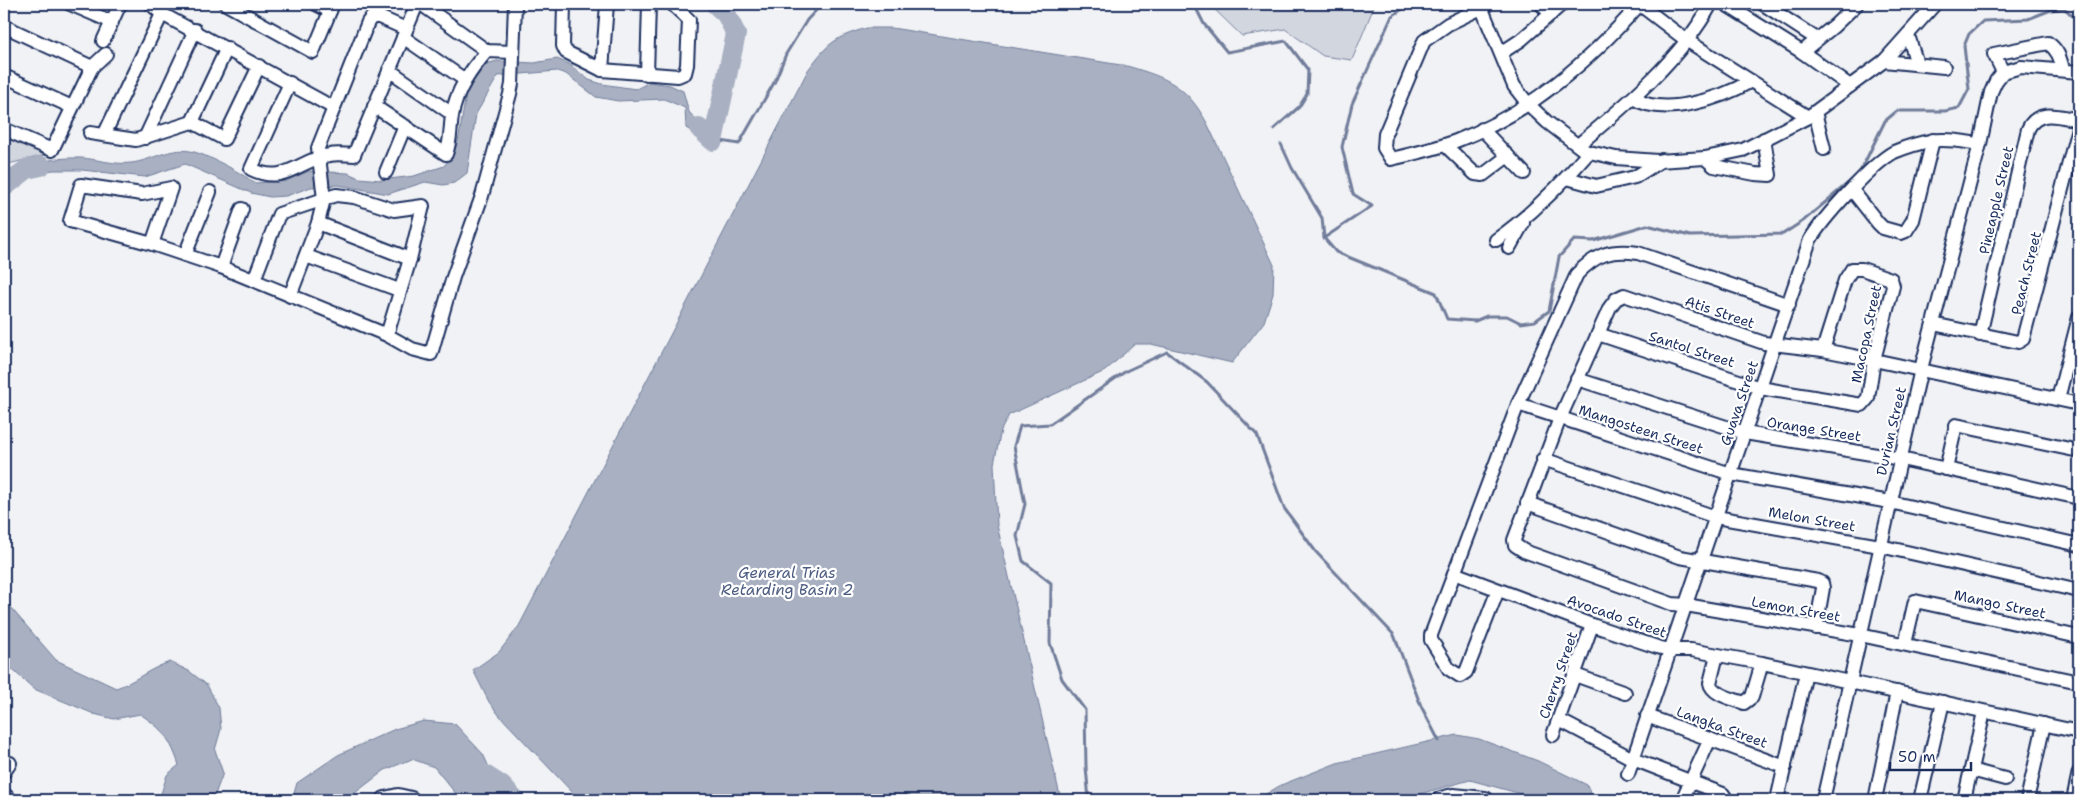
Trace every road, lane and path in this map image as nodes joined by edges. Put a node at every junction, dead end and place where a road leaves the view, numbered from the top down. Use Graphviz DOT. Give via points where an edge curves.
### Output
graph roads {
  1 [pos="70,4"];
  2 [pos="120,4"];
  3 [pos="152,4"];
  4 [pos="226,4"];
  5 [pos="316,4"];
  6 [pos="417,4"];
  7 [pos="421,4"];
  8 [pos="515,4"];
  9 [pos="564,4"];
  10 [pos="607,4"];
  11 [pos="649,4"];
  12 [pos="672,4"];
  13 [pos="1541,4"];
  14 [pos="1562,4"];
  15 [pos="1640,4"];
  16 [pos="1711,4"];
  17 [pos="1725,4"];
  18 [pos="1763,4"];
  19 [pos="1856,4"];
  20 [pos="1935,4"];
  21 [pos="1480,6"];
  22 [pos="332,8"];
  23 [pos="162,14"];
  24 [pos="1551,14"];
  25 [pos="112,22"];
  26 [pos="4,26"];
  27 [pos="195,30"];
  28 [pos="405,33"];
  29 [pos="1908,36"];
  30 [pos="1817,39"];
  31 [pos="1686,40"];
  32 [pos="103,41"];
  33 [pos="227,48"];
  34 [pos="487,51"];
  35 [pos="1802,52"];
  36 [pos="1501,53"];
  37 [pos="106,54"];
  38 [pos="512,55"];
  39 [pos="1884,61"];
  40 [pos="1917,64"];
  41 [pos="92,66"];
  42 [pos="259,66"];
  43 [pos="1944,67"];
  44 [pos="2063,69"];
  45 [pos="389,70"];
  46 [pos="602,70"];
  47 [pos="2003,72"];
  48 [pos="2079,72"];
  49 [pos="647,74"];
  50 [pos="4,76"];
  51 [pos="465,80"];
  52 [pos="1751,81"];
  53 [pos="290,83"];
  54 [pos="1850,86"];
  55 [pos="1633,98"];
  56 [pos="1528,104"];
  57 [pos="374,106"];
  58 [pos="72,107"];
  59 [pos="334,108"];
  60 [pos="452,114"];
  61 [pos="1812,114"];
  62 [pos="2079,120"];
  63 [pos="192,122"];
  64 [pos="2079,124"];
  65 [pos="405,126"];
  66 [pos="4,129"];
  67 [pos="1482,129"];
  68 [pos="90,133"];
  69 [pos="104,135"];
  70 [pos="145,138"];
  71 [pos="1764,139"];
  72 [pos="1933,140"];
  73 [pos="1980,144"];
  74 [pos="1445,145"];
  75 [pos="1584,148"];
  76 [pos="1824,149"];
  77 [pos="1508,156"];
  78 [pos="1705,158"];
  79 [pos="1662,160"];
  80 [pos="320,164"];
  81 [pos="386,172"];
  82 [pos="1524,173"];
  83 [pos="1567,178"];
  84 [pos="1852,190"];
  85 [pos="210,192"];
  86 [pos="324,193"];
  87 [pos="242,209"];
  88 [pos="1526,216"];
  89 [pos="318,223"];
  90 [pos="1496,240"];
  91 [pos="152,244"];
  92 [pos="1509,248"];
  93 [pos="185,255"];
  94 [pos="306,256"];
  95 [pos="410,259"];
  96 [pos="221,267"];
  97 [pos="254,280"];
  98 [pos="399,290"];
  99 [pos="290,296"];
  100 [pos="1789,305"];
  101 [pos="2079,317"];
  102 [pos="1933,324"];
  103 [pos="1598,334"];
  104 [pos="387,335"];
  105 [pos="1980,335"];
  106 [pos="1776,343"];
  107 [pos="1823,350"];
  108 [pos="1874,360"];
  109 [pos="1920,369"];
  110 [pos="1577,379"];
  111 [pos="1760,388"];
  112 [pos="2058,399"];
  113 [pos="1866,402"];
  114 [pos="1518,404"];
  115 [pos="2079,404"];
  116 [pos="1560,418"];
  117 [pos="1745,433"];
  118 [pos="2079,451"];
  119 [pos="1544,459"];
  120 [pos="1901,459"];
  121 [pos="1946,469"];
  122 [pos="1731,474"];
  123 [pos="2079,498"];
  124 [pos="1890,502"];
  125 [pos="1527,503"];
  126 [pos="1716,517"];
  127 [pos="1515,545"];
  128 [pos="2079,545"];
  129 [pos="1880,546"];
  130 [pos="1701,560"];
  131 [pos="1454,573"];
  132 [pos="1498,590"];
  133 [pos="2079,591"];
  134 [pos="1686,604"];
  135 [pos="1592,625"];
  136 [pos="1816,628"];
  137 [pos="1860,635"];
  138 [pos="2079,637"];
  139 [pos="1905,644"];
  140 [pos="1670,650"];
  141 [pos="1717,655"];
  142 [pos="1762,664"];
  143 [pos="1806,673"];
  144 [pos="1575,675"];
  145 [pos="1850,682"];
  146 [pos="2079,682"];
  147 [pos="1897,692"];
  148 [pos="1625,693"];
  149 [pos="1943,702"];
  150 [pos="1984,712"];
  151 [pos="1648,716"];
  152 [pos="1559,720"];
  153 [pos="2044,724"];
  154 [pos="2079,732"];
  155 [pos="1553,735"];
  156 [pos="1710,739"];
  157 [pos="1633,759"];
  158 [pos="1785,767"];
  159 [pos="1971,770"];
  160 [pos="2079,772"];
  161 [pos="1628,774"];
  162 [pos="2005,779"];
  163 [pos="1691,782"];
  164 [pos="4,794"];
  165 [pos="1726,799"];
  166 [pos="12,800"];
  167 [pos="385,800"];
  168 [pos="411,800"];
  169 [pos="1441,800"];
  170 [pos="1485,800"];
  171 [pos="1682,800"];
  172 [pos="1778,800"];
  173 [pos="1823,800"];
  174 [pos="1875,800"];
  175 [pos="1920,800"];
  176 [pos="1964,800"];
  177 [pos="2027,800"];
  178 [pos="2073,800"];
  1 -- 25 [label="street"];
  2 -- 25 [label="street"];
  3 -- 23 [label="street"];
  4 -- 22 [label="street" via="313,52"];
  5 -- 22 [label="street"];
  6 -- 28 [label="street"];
  7 -- 34 [label="street"];
  8 -- 38 [label="street"];
  9 -- 46 [label="street" via="563,46 566,52"];
  10 -- 46 [label="street"];
  11 -- 49 [label="street"];
  12 -- 49 [label="street" via="689,20 685,73 678,76"];
  13 -- 24 [label="street"];
  14 -- 24 [label="street"];
  15 -- 31 [label="street"];
  15 -- 56 [label="street" via="1598,48"];
  16 -- 31 [label="street"];
  17 -- 35 [label="street"];
  18 -- 30 [label="street"];
  19 -- 30 [label="street"];
  20 -- 29 [label="street"];
  21 -- 36 [label="street"];
  21 -- 74 [label="street" via="1424,41 1385,134 1384,148 1390,160"];
  23 -- 27 [label="street"];
  23 -- 69 [label="street"];
  24 -- 36 [label="street"];
  25 -- 32 [label="street"];
  26 -- 41 [label="street"];
  27 -- 33 [label="street"];
  27 -- 70 [label="street"];
  28 -- 45 [label="street"];
  28 -- 51 [label="street"];
  28 -- 59 [label="street" via="378,17 372,17"];
  29 -- 39 [label="street"];
  29 -- 40 [label="street"];
  30 -- 35 [label="street"];
  31 -- 52 [label="street"];
  31 -- 55 [label="street"];
  33 -- 42 [label="street"];
  33 -- 63 [label="street"];
  34 -- 38 [label="street"];
  34 -- 51 [label="street"];
  35 -- 54 [label="street"];
  36 -- 56 [label="street" via="1514,86"];
  37 -- 41 [label="street"];
  38 -- 104 [label="street" via="512,84 482,196 453,277 431,354 412,349"];
  39 -- 40 [label="street"];
  39 -- 54 [label="street"];
  40 -- 43 [label="street"];
  41 -- 58 [label="street"];
  42 -- 53 [label="street"];
  42 -- 63 [label="street" via="224,138"];
  44 -- 47 [label="street" via="2021,67"];
  44 -- 47 [label="street" via="2060,56 2048,43 1994,54"];
  44 -- 48 [label="street"];
  45 -- 57 [label="street"];
  45 -- 60 [label="street"];
  46 -- 49 [label="street"];
  47 -- 73 [label="street, Durian Street" via="1991,92"];
  50 -- 58 [label="street"];
  51 -- 60 [label="street"];
  52 -- 55 [label="street" via="1732,92 1699,102 1664,105 1640,103"];
  52 -- 61 [label="street"];
  53 -- 59 [label="street"];
  53 -- 80 [label="street" via="251,170 277,175"];
  54 -- 61 [label="street"];
  55 -- 75 [label="street"];
  56 -- 67 [label="street"];
  56 -- 75 [label="street"];
  57 -- 65 [label="street"];
  57 -- 80 [label="street" via="354,154 329,155"];
  58 -- 66 [label="street" via="52,150"];
  59 -- 80 [label="street" via="318,148"];
  60 -- 65 [label="street" via="446,154"];
  61 -- 71 [label="street"];
  61 -- 76 [label="street"];
  62 -- 105 [label="street, Pineapple Street" via="2037,117 2028,129"];
  63 -- 70 [label="street"];
  64 -- 105 [label="street, Peach Street" via="2026,335 2018,342"];
  65 -- 81 [label="street"];
  67 -- 74 [label="street"];
  67 -- 77 [label="street"];
  68 -- 69 [label="street"];
  69 -- 70 [label="street" via="136,140"];
  71 -- 78 [label="street" via="1743,150"];
  71 -- 78 [label="street" via="1770,175 1714,166"];
  72 -- 73 [label="street, Guava Street"];
  72 -- 84 [label="street, Guava Street" via="1892,153"];
  72 -- 84 [label="street" via="1913,220 1906,231 1901,233 1883,228"];
  73 -- 102 [label="street, Durian Street"];
  74 -- 77 [label="street" via="1475,174 1483,175"];
  75 -- 79 [label="street" via="1616,158"];
  75 -- 83 [label="street"];
  77 -- 82 [label="street"];
  78 -- 79 [label="street"];
  79 -- 83 [label="street" via="1635,177 1596,186"];
  80 -- 86 [label="street"];
  83 -- 88 [label="street"];
  84 -- 100 [label="street, Guava Street" via="1810,240"];
  85 -- 93 [label="street"];
  86 -- 89 [label="street"];
  86 -- 95 [label="street" via="344,195 394,210 423,206"];
  86 -- 97 [label="street" via="279,214"];
  87 -- 96 [label="street"];
  88 -- 90 [label="street"];
  88 -- 92 [label="street"];
  89 -- 94 [label="street"];
  89 -- 95 [label="street"];
  91 -- 91 [label="street" via="70,221 81,185 142,194 171,188"];
  91 -- 93 [label="street"];
  93 -- 96 [label="street"];
  94 -- 98 [label="street"];
  94 -- 99 [label="street"];
  95 -- 98 [label="street"];
  96 -- 97 [label="street"];
  97 -- 99 [label="street"];
  98 -- 104 [label="street"];
  99 -- 104 [label="street"];
  100 -- 106 [label="street, Guava Street"];
  100 -- 114 [label="street" via="1638,253 1622,250 1602,254 1577,274"];
  101 -- 112 [label="street"];
  102 -- 105 [label="street, Peach Street"];
  102 -- 109 [label="street, Durian Street"];
  103 -- 106 [label="street, Atis Street" via="1610,307 1624,295 1750,339"];
  103 -- 110 [label="street, Atis Street"];
  103 -- 111 [label="street, Santol Street"];
  106 -- 107 [label="street, Atis Street"];
  106 -- 111 [label="street, Guava Street"];
  107 -- 108 [label="street, Atis Street"];
  107 -- 108 [label="street, Macopa Street" via="1848,273 1852,269 1862,269 1891,279 1893,283"];
  108 -- 109 [label="street, Atis Street"];
  108 -- 113 [label="street, Macopa Street"];
  109 -- 112 [label="street, Atis Street"];
  109 -- 120 [label="street, Durian Street"];
  110 -- 116 [label="street, Atis Street"];
  110 -- 117 [label="street, Orange Street"];
  111 -- 113 [label="street, Santol Street" via="1858,404"];
  111 -- 117 [label="street, Guava Street"];
  112 -- 115 [label="street, Atis Street"];
  114 -- 116 [label="street, Mangosteen Street"];
  114 -- 131 [label="street"];
  116 -- 119 [label="street, Atis Street"];
  116 -- 122 [label="street, Mangosteen Street"];
  117 -- 120 [label="street, Orange Street"];
  117 -- 122 [label="street, Guava Street"];
  118 -- 121 [label="street" via="1956,425"];
  119 -- 125 [label="street, Atis Street"];
  119 -- 126 [label="street, Melon Street"];
  120 -- 121 [label="street, Orange Street"];
  120 -- 124 [label="street, Durian Street"];
  121 -- 123 [label="street, Orange Street"];
  122 -- 124 [label="street, Mangosteen Street"];
  122 -- 126 [label="street, Guava Street"];
  124 -- 128 [label="street, Mangosteen Street"];
  124 -- 129 [label="street, Durian Street"];
  125 -- 127 [label="street, Atis Street" via="1515,534"];
  125 -- 130 [label="street" via="1680,557"];
  126 -- 129 [label="street, Melon Street"];
  126 -- 130 [label="street, Guava Street"];
  127 -- 134 [label="street, Lemon Street" via="1672,604"];
  129 -- 133 [label="street, Melon Street"];
  129 -- 137 [label="street, Durian Street"];
  130 -- 134 [label="street, Guava Street"];
  130 -- 136 [label="street" via="1822,583"];
  131 -- 132 [label="street, Avocado Street"];
  131 -- 132 [label="street" via="1431,635 1449,669 1460,676 1466,672"];
  132 -- 135 [label="street, Avocado Street"];
  134 -- 136 [label="street, Lemon Street"];
  134 -- 140 [label="street, Guava Street"];
  135 -- 140 [label="street, Avocado Street"];
  135 -- 144 [label="street, Cherry Street"];
  136 -- 137 [label="street, Lemon Street"];
  137 -- 139 [label="street, Lemon Street"];
  137 -- 145 [label="street, Durian Street"];
  138 -- 139 [label="street, Mango Street" via="1914,601"];
  139 -- 146 [label="street, Lemon Street"];
  140 -- 141 [label="street, Avocado Street"];
  140 -- 151 [label="street, Guava Street"];
  141 -- 142 [label="street, Avocado Street"];
  141 -- 142 [label="street" via="1710,687 1744,703 1752,697"];
  142 -- 143 [label="street, Avocado Street"];
  143 -- 145 [label="street, Avocado Street"];
  143 -- 158 [label="street"];
  144 -- 148 [label="street"];
  144 -- 152 [label="street, Cherry Street"];
  145 -- 147 [label="street, Avocado Street"];
  145 -- 173 [label="street, Durian Street"];
  147 -- 149 [label="street, Avocado Street"];
  147 -- 174 [label="street"];
  149 -- 150 [label="street, Avocado Street"];
  149 -- 175 [label="street"];
  150 -- 153 [label="street, Avocado Street"];
  150 -- 159 [label="street"];
  151 -- 156 [label="street, Langka Street"];
  151 -- 157 [label="street, Guava Street"];
  152 -- 155 [label="street, Cherry Street"];
  152 -- 157 [label="street"];
  153 -- 154 [label="street, Avocado Street"];
  153 -- 177 [label="street"];
  156 -- 158 [label="street, Langka Street"];
  156 -- 163 [label="street"];
  157 -- 161 [label="street, Guava Street"];
  157 -- 163 [label="street"];
  158 -- 172 [label="street"];
  159 -- 162 [label="street"];
  159 -- 176 [label="street"];
  160 -- 178 [label="street"];
  163 -- 165 [label="street"];
  163 -- 171 [label="street"];
  164 -- 166 [label="street"];
  167 -- 168 [label="street" via="398,797"];
  169 -- 170 [label="street" via="1453,797"];
}
